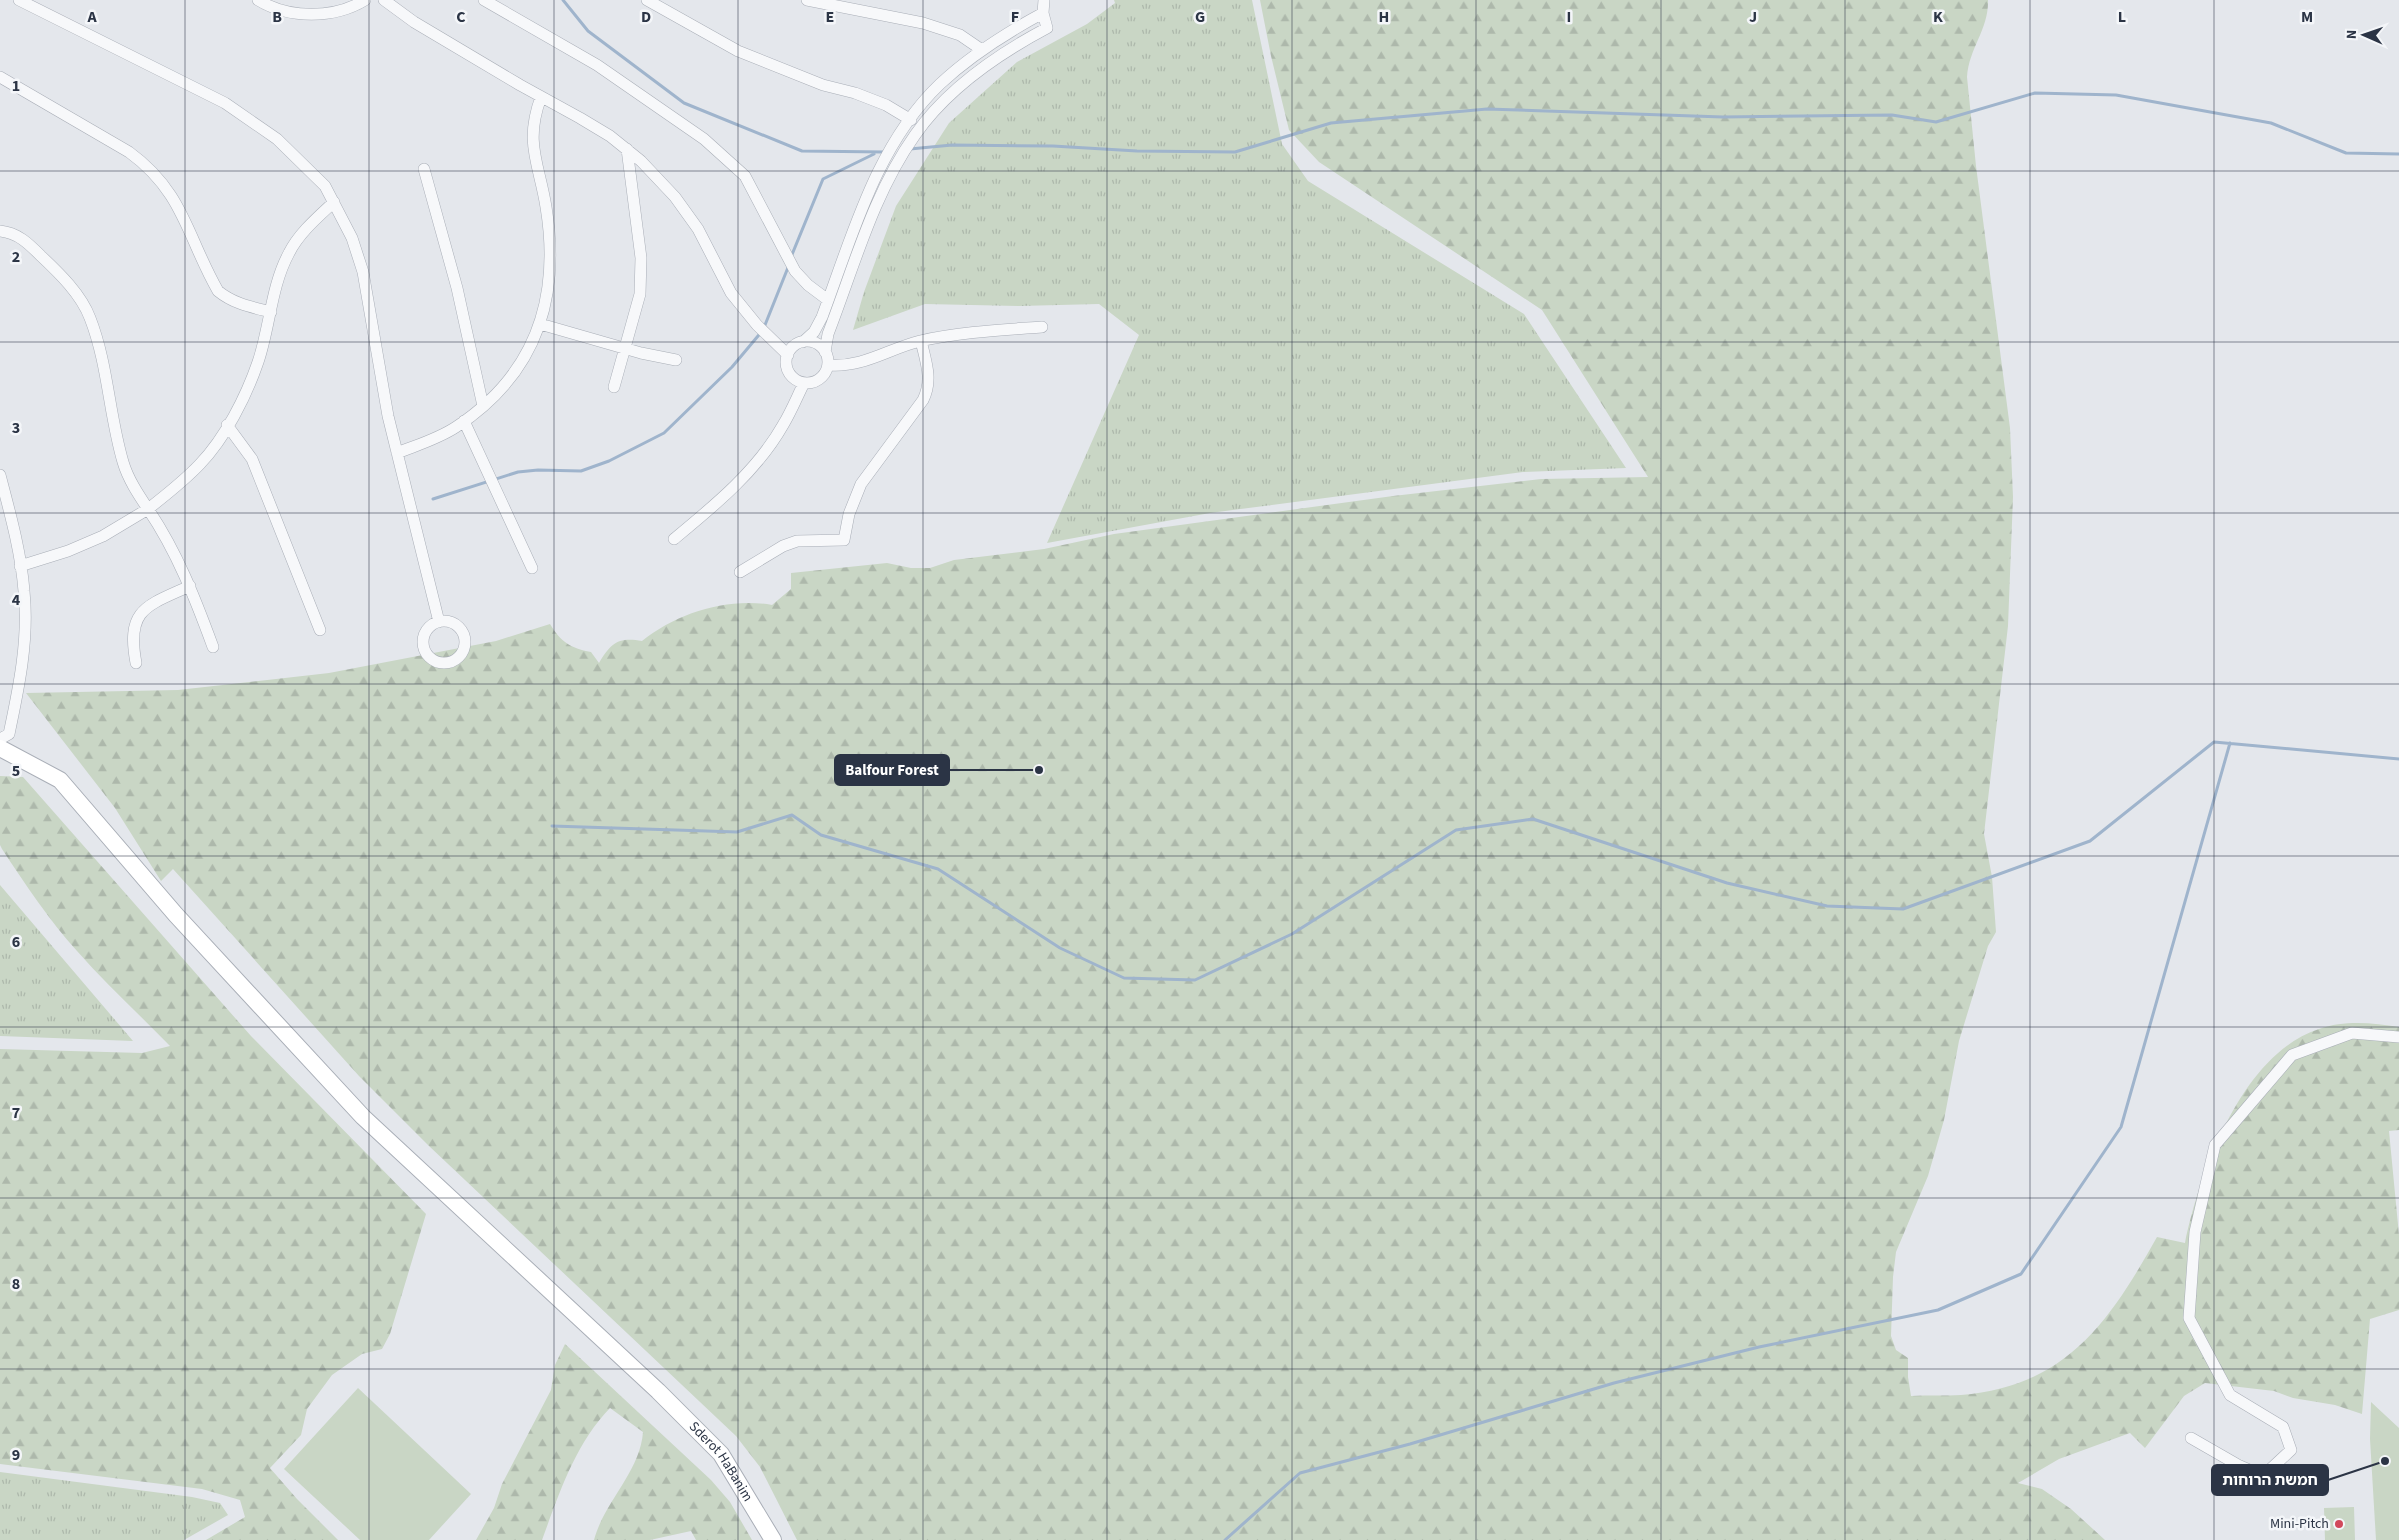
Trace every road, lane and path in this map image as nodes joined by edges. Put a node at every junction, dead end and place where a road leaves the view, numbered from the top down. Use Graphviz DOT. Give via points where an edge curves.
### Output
graph roads {
  1 [pos="19,0"];
  2 [pos="258,0"];
  3 [pos="365,0"];
  4 [pos="384,0"];
  5 [pos="484,0"];
  6 [pos="647,0"];
  7 [pos="807,0"];
  8 [pos="1044,0"];
  9 [pos="1044,13"];
  10 [pos="982,50"];
  11 [pos="0,76"];
  12 [pos="541,96"];
  13 [pos="911,120"];
  14 [pos="626,149"];
  15 [pos="424,168"];
  16 [pos="334,202"];
  17 [pos="0,231"];
  18 [pos="828,300"];
  19 [pos="271,312"];
  20 [pos="540,324"];
  21 [pos="1042,327"];
  22 [pos="921,341"];
  23 [pos="803,342"];
  24 [pos="626,349"];
  25 [pos="825,352"];
  26 [pos="788,355"];
  27 [pos="676,360"];
  28 [pos="828,365"];
  29 [pos="804,383"];
  30 [pos="614,387"];
  31 [pos="483,406"];
  32 [pos="464,421"];
  33 [pos="227,425"];
  34 [pos="397,453"];
  35 [pos="0,475"];
  36 [pos="148,509"];
  37 [pos="674,539"];
  38 [pos="20,566"];
  39 [pos="532,568"];
  40 [pos="740,572"];
  41 [pos="190,586"];
  42 [pos="439,622"];
  43 [pos="320,630"];
  44 [pos="213,647"];
  45 [pos="136,663"];
  46 [pos="0,739"];
  47 [pos="0,748"];
  48 [pos="2399,1037"];
  49 [pos="2191,1438"];
  50 [pos="773,1540"];
  1 -- 16 [label="street" via="226,103 277,139 325,186"];
  2 -- 3 [label="street" via="298,14 327,13"];
  4 -- 12 [label="street" via="414,22"];
  5 -- 18 [label="street" via="620,80 716,149 744,176 795,271"];
  6 -- 13 [label="street" via="738,51 886,105"];
  7 -- 10 [label="street" via="922,23 960,35"];
  8 -- 9 [label="street"];
  9 -- 10 [label="street" via="1002,35"];
  9 -- 25 [label="street" via="1047,28 1023,41 960,87 915,134 887,183 828,334"];
  10 -- 13 [label="street" via="939,85"];
  11 -- 19 [label="street" via="146,164 169,190 218,291 229,300"];
  12 -- 14 [label="street" via="588,122"];
  12 -- 20 [label="street" via="532,127 532,144 546,207 551,265"];
  13 -- 18 [label="street" via="863,205"];
  14 -- 24 [label="street" via="641,258 640,294"];
  14 -- 26 [label="street" via="675,197 698,229 731,292 757,325"];
  15 -- 31 [label="street" via="457,288"];
  16 -- 19 [label="street" via="300,235 289,252 277,283"];
  16 -- 34 [label="street" via="352,238 363,272 378,367"];
  17 -- 36 [label="street" via="12,232 50,264 75,292 90,316 124,463 131,482"];
  18 -- 23 [label="street" via="814,332"];
  19 -- 33 [label="street" via="257,364"];
  20 -- 24 [label="street"];
  20 -- 31 [label="street" via="529,351 509,381"];
  21 -- 22 [label="street" via="948,335"];
  22 -- 28 [label="street" via="853,365"];
  22 -- 40 [label="street" via="929,373 929,389 861,484 849,514 844,540 797,541"];
  23 -- 25 [label="street" via="814,342"];
  23 -- 26 [label="street" via="794,346"];
  24 -- 27 [label="street"];
  24 -- 30 [label="street"];
  25 -- 28 [label="street"];
  26 -- 29 [label="street" via="788,372"];
  28 -- 29 [label="street" via="817,381"];
  29 -- 37 [label="street" via="783,426 750,470"];
  31 -- 32 [label="street"];
  32 -- 34 [label="street" via="431,440"];
  32 -- 39 [label="street"];
  33 -- 36 [label="street" via="201,464"];
  33 -- 43 [label="street" via="252,459"];
  34 -- 42 [label="street"];
  35 -- 38 [label="street"];
  36 -- 38 [label="street" via="102,536"];
  36 -- 41 [label="street" via="174,550"];
  38 -- 46 [label="street" via="25,624 22,670 8,734"];
  41 -- 44 [label="street"];
  41 -- 45 [label="street" via="155,602 143,612 136,622 132,641"];
  47 -- 50 [label="main road, Sderot HaBanim" via="60,780 176,915 363,1117 658,1391 721,1454"];
  48 -- 49 [label="street" via="2352,1034 2292,1055 2215,1145 2196,1232 2189,1318 2230,1395 2283,1427 2291,1450 2263,1476"];
}
